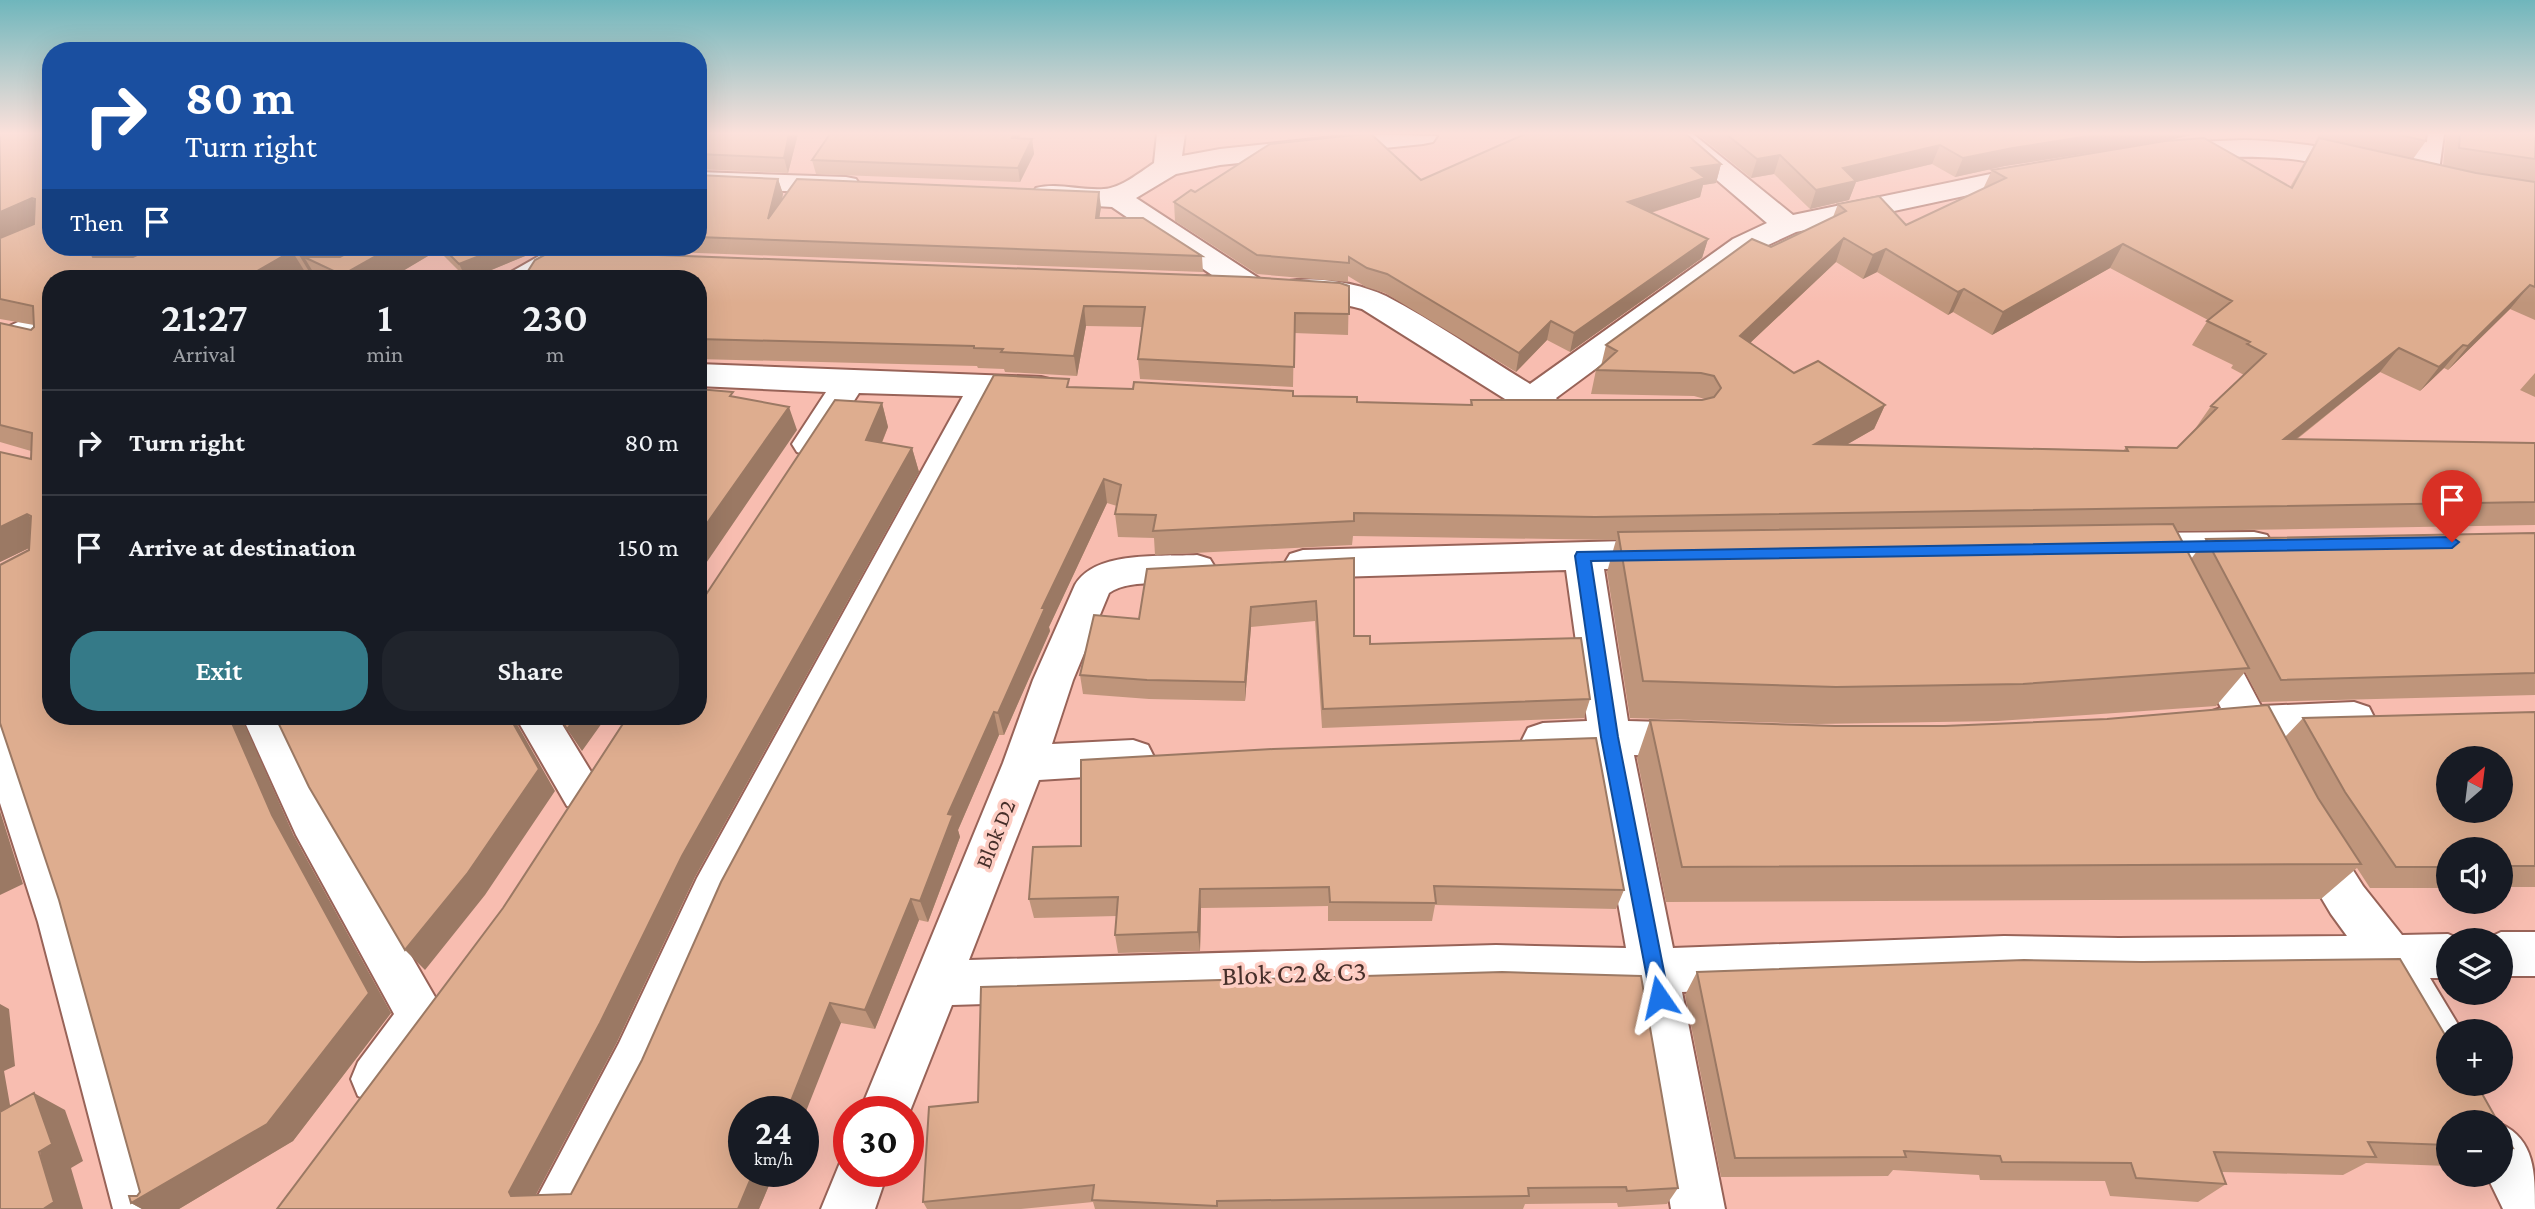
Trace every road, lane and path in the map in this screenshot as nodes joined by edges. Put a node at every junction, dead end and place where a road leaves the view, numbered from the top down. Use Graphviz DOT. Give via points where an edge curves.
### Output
graph roads {
  1 [pos="1129,190"];
  2 [pos="1745,190"];
  3 [pos="1944,190"];
  4 [pos="1016,192"];
  5 [pos="1113,197"];
  6 [pos="1787,225"];
  7 [pos="576,256"];
  8 [pos="542,270"];
  9 [pos="1184,283"];
  10 [pos="1249,286"];
  11 [pos="42,320"];
  12 [pos="8,333"];
  13 [pos="42,339"];
  14 [pos="707,375"];
  15 [pos="849,382"];
  16 [pos="986,385"];
  17 [pos="1067,389"];
  18 [pos="1530,403"];
  19 [pos="1488,405"];
  20 [pos="1584,408"];
  21 [pos="792,470"];
  22 [pos="2287,544"];
  23 [pos="2103,547"];
  24 [pos="1692,554"];
  25 [pos="1583,556"];
  26 [pos="1272,566"];
  27 [pos="1231,568"];
  28 [pos="2174,577"];
  29 [pos="2385,718"];
  30 [pos="2249,722"];
  31 [pos="266,725"];
  32 [pos="540,725"];
  33 [pos="2187,728"];
  34 [pos="1610,737"];
  35 [pos="0,738"];
  36 [pos="1734,741"];
  37 [pos="1501,742"];
  38 [pos="1176,755"];
  39 [pos="1024,763"];
  40 [pos="582,793"];
  41 [pos="10,799"];
  42 [pos="2513,954"];
  43 [pos="2535,954"];
  44 [pos="2436,956"];
  45 [pos="2391,957"];
  46 [pos="1654,971"];
  47 [pos="935,983"];
  48 [pos="891,1096"];
  49 [pos="2476,1103"];
  50 [pos="351,1114"];
  51 [pos="856,1187"];
  52 [pos="140,1209"];
  53 [pos="558,1209"];
  54 [pos="848,1209"];
  55 [pos="1698,1209"];
  56 [pos="2530,1209"];
  1 -- 5 [label="street"];
  2 -- 6 [label="street"];
  3 -- 6 [label="street"];
  4 -- 5 [label="street"];
  5 -- 10 [label="street"];
  6 -- 18 [label="street" via="1744,245"];
  7 -- 8 [label="street"];
  9 -- 10 [label="street"];
  10 -- 18 [label="street" via="1358,296"];
  11 -- 12 [label="street"];
  12 -- 13 [label="street"];
  14 -- 15 [label="street"];
  15 -- 16 [label="street"];
  15 -- 21 [label="street"];
  16 -- 17 [label="street"];
  16 -- 53 [label="street" via="713,892 637,1060"];
  18 -- 19 [label="street"];
  18 -- 20 [label="street"];
  22 -- 28 [label="street"];
  23 -- 28 [label="street"];
  24 -- 25 [label="street"];
  25 -- 26 [label="street"];
  25 -- 34 [label="street"];
  27 -- 39 [label="street, Blok D2" via="1120,573 1094,585"];
  28 -- 30 [label="street"];
  29 -- 30 [label="street"];
  30 -- 33 [label="street"];
  30 -- 45 [label="street" via="2285,796 2347,900"];
  31 -- 50 [label="street" via="311,822 434,1000"];
  32 -- 40 [label="street"];
  34 -- 36 [label="street"];
  34 -- 37 [label="street"];
  34 -- 46 [label="street"];
  35 -- 41 [label="street"];
  38 -- 39 [label="street"];
  39 -- 47 [label="street, Blok D2"];
  41 -- 52 [label="street" via="61,922"];
  42 -- 43 [label="street"];
  44 -- 45 [label="street, Blok C2 & C3"];
  45 -- 46 [label="street, Blok C2 & C3" via="2004,958"];
  45 -- 49 [label="street"];
  46 -- 47 [label="street, Blok C2 & C3" via="1496,967"];
  46 -- 55 [label="street"];
  47 -- 48 [label="street, Blok D2"];
  49 -- 56 [label="street"];
  51 -- 54 [label="street"];
}
